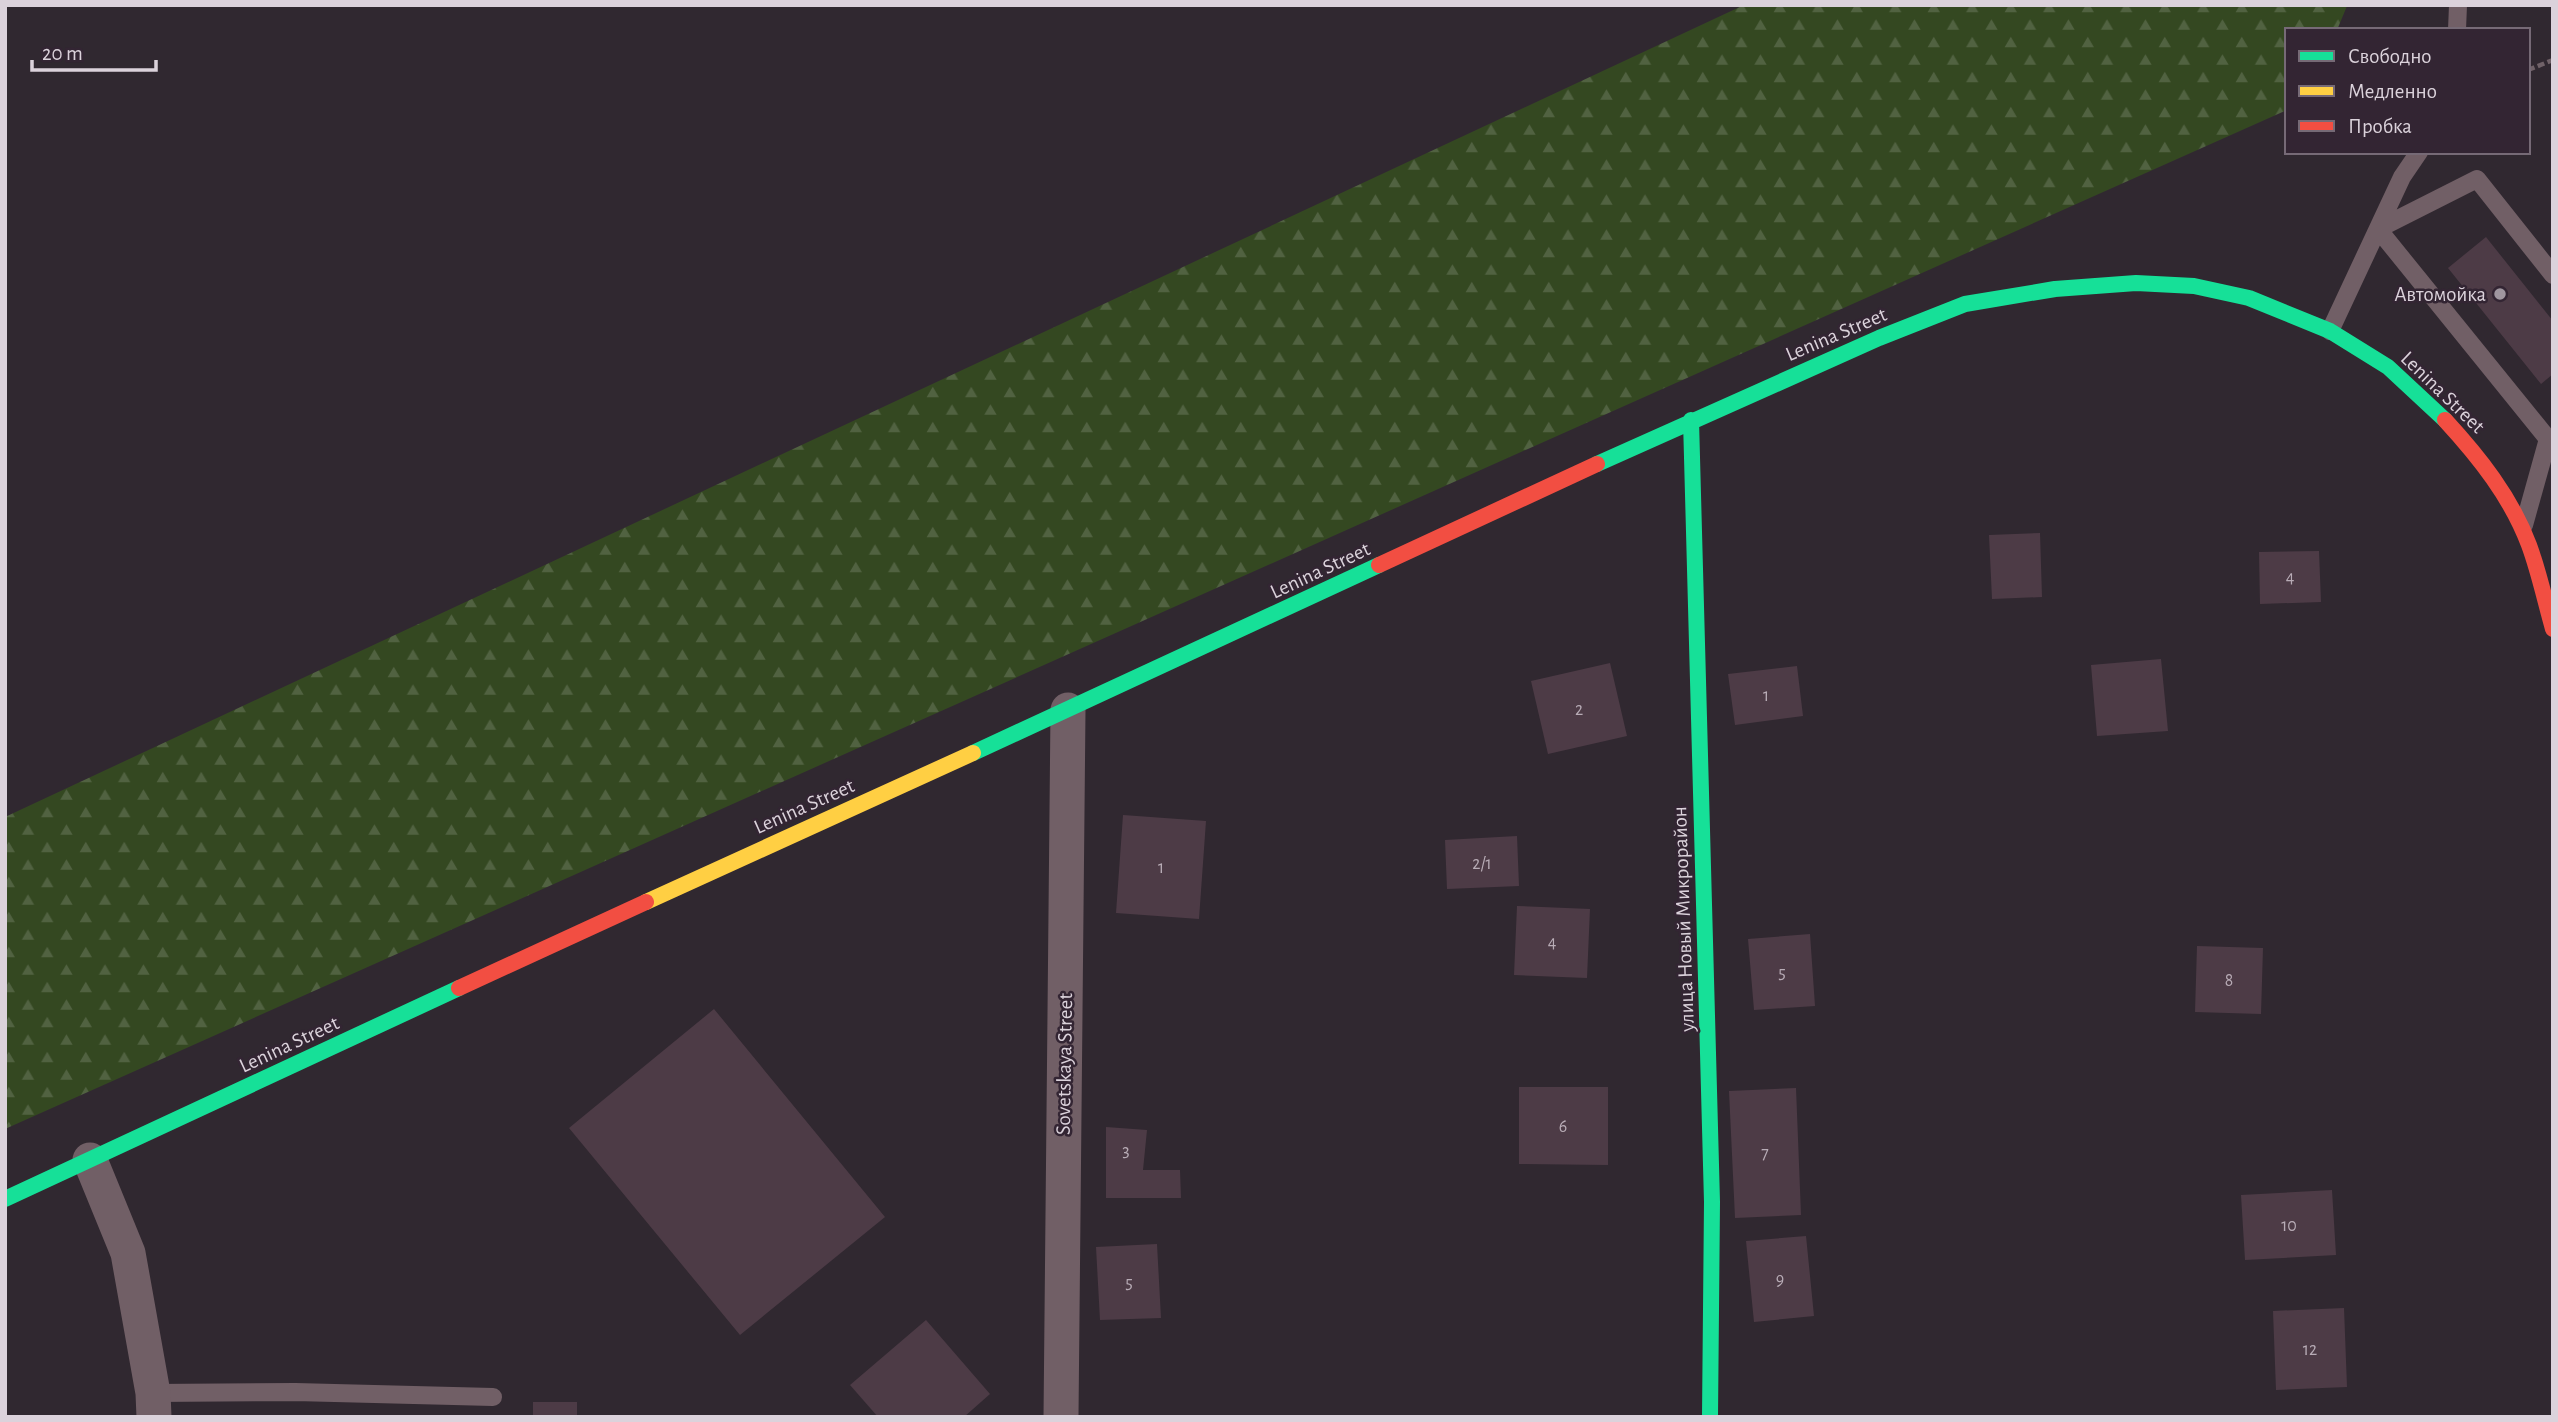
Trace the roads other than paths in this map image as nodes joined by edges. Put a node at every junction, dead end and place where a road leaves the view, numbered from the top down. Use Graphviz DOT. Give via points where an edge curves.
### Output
graph roads {
  1 [pos="2458,5"];
  2 [pos="2457,28"];
  3 [pos="2418,154"];
  4 [pos="2378,229"];
  5 [pos="2553,275"];
  6 [pos="2330,331"];
  7 [pos="1691,420"];
  8 [pos="2551,436"];
  9 [pos="2522,531"];
  10 [pos="2553,629"];
  11 [pos="1068,710"];
  12 [pos="90,1160"];
  13 [pos="5,1199"];
  14 [pos="493,1397"];
  15 [pos="153,1405"];
  16 [pos="1061,1417"];
  17 [pos="1710,1417"];
  1 -- 2 [label="lane"];
  3 -- 4 [label="lane"];
  4 -- 5 [label="lane" via="2477,179"];
  4 -- 6 [label="lane"];
  4 -- 8 [label="lane"];
  6 -- 7 [label="street, Lenina Street" via="2249,298 2194,286 2136,283 2054,289 1965,304"];
  6 -- 9 [label="street, Lenina Street" via="2388,367 2443,418 2503,492"];
  7 -- 11 [label="street, Lenina Street"];
  7 -- 17 [label="street, улица Новый Микрорайон" via="1712,1202"];
  8 -- 9 [label="lane"];
  9 -- 10 [label="street, Lenina Street"];
  11 -- 12 [label="street, Lenina Street"];
  11 -- 16 [label="street, Sovetskaya Street"];
  12 -- 13 [label="street, Lenina Street"];
  12 -- 15 [label="street" via="128,1253"];
  14 -- 15 [label="lane" via="295,1392"];
}
